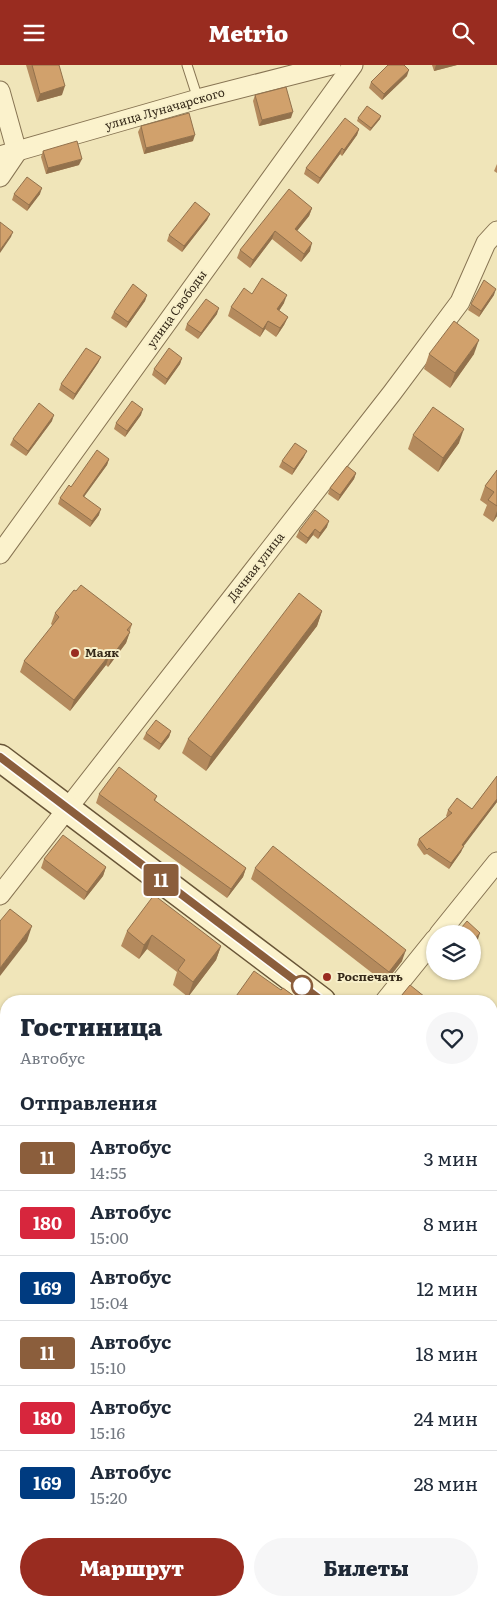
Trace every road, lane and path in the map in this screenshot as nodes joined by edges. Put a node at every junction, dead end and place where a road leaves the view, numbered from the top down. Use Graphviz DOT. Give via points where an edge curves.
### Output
graph roads {
  1 [pos="187,65"];
  2 [pos="331,65"];
  3 [pos="354,65"];
  4 [pos="0,91"];
  5 [pos="198,99"];
  6 [pos="8,154"];
  7 [pos="0,177"];
  8 [pos="497,231"];
  9 [pos="0,553"];
  10 [pos="0,757"];
  11 [pos="67,809"];
  12 [pos="497,862"];
  13 [pos="0,895"];
  14 [pos="446,925"];
  15 [pos="426,950"];
  16 [pos="314,995"];
  17 [pos="390,995"];
  1 -- 5 [label="lane"];
  2 -- 5 [label="street, улица Луначарского"];
  3 -- 9 [label="street, улица Свободы"];
  4 -- 6 [label="street"];
  5 -- 6 [label="street, улица Луначарского"];
  6 -- 7 [label="street"];
  8 -- 11 [label="street, Дачная улица" via="486,243 460,302"];
  10 -- 11 [label="main road"];
  11 -- 13 [label="street, Дачная улица"];
  11 -- 16 [label="main road"];
  12 -- 14 [label="street"];
  15 -- 17 [label="street"];
}
